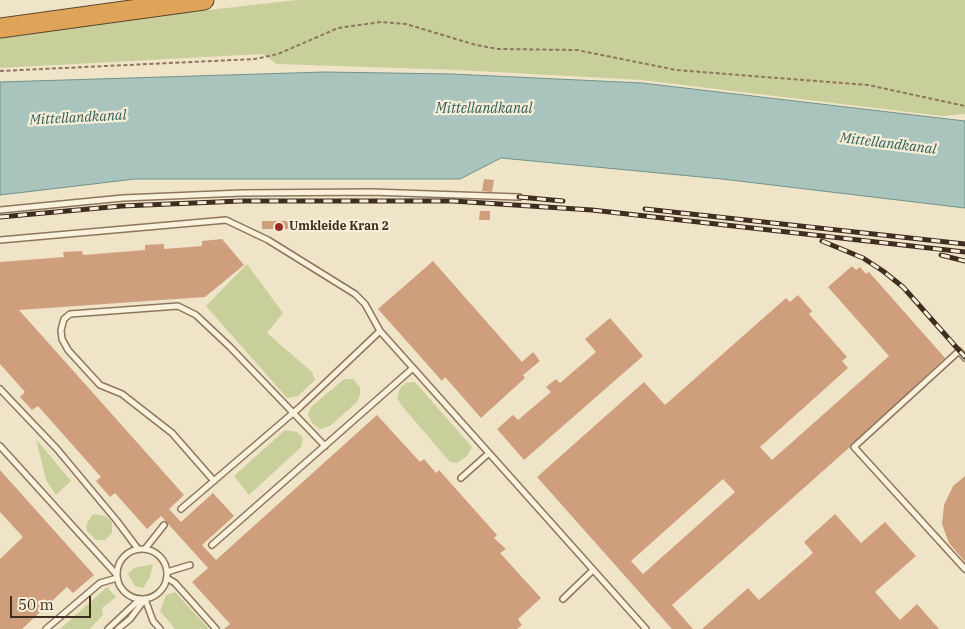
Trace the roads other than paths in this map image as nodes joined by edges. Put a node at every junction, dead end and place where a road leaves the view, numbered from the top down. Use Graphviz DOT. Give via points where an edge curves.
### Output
graph roads {
  1 [pos="204,0"];
  2 [pos="0,28"];
  3 [pos="518,197"];
  4 [pos="0,210"];
  5 [pos="0,240"];
  6 [pos="380,331"];
  7 [pos="965,358"];
  8 [pos="413,368"];
  9 [pos="0,389"];
  10 [pos="294,412"];
  11 [pos="0,446"];
  12 [pos="324,446"];
  13 [pos="489,453"];
  14 [pos="461,478"];
  15 [pos="214,481"];
  16 [pos="181,509"];
  17 [pos="164,525"];
  18 [pos="212,545"];
  19 [pos="138,549"];
  20 [pos="145,549"];
  21 [pos="190,565"];
  22 [pos="965,569"];
  23 [pos="593,570"];
  24 [pos="167,574"];
  25 [pos="117,576"];
  26 [pos="142,599"];
  27 [pos="563,599"];
  28 [pos="46,629"];
  29 [pos="108,629"];
  30 [pos="118,629"];
  31 [pos="160,629"];
  32 [pos="216,629"];
  33 [pos="646,629"];
  1 -- 2 [label="highway"];
  3 -- 4 [label="lane" via="380,192 241,193 123,198"];
  5 -- 6 [label="lane" via="226,220 268,240 354,294 365,304"];
  6 -- 8 [label="lane"];
  6 -- 10 [label="lane"];
  7 -- 22 [label="lane" via="959,352 854,447"];
  8 -- 12 [label="lane"];
  8 -- 13 [label="lane"];
  9 -- 19 [label="lane" via="63,456"];
  10 -- 12 [label="lane"];
  10 -- 15 [label="lane"];
  10 -- 15 [label="lane" via="196,315 178,306 70,314 64,319 62,340 74,357 100,384 122,394 172,433"];
  11 -- 25 [label="lane"];
  12 -- 18 [label="lane"];
  13 -- 14 [label="lane"];
  13 -- 23 [label="lane"];
  15 -- 16 [label="lane"];
  17 -- 20 [label="lane"];
  19 -- 20 [label="lane"];
  19 -- 25 [label="lane" via="124,556"];
  20 -- 24 [label="lane" via="160,556"];
  21 -- 24 [label="lane"];
  23 -- 27 [label="lane"];
  23 -- 33 [label="lane"];
  24 -- 26 [label="lane" via="161,590"];
  24 -- 32 [label="lane"];
  25 -- 26 [label="lane" via="124,591"];
  25 -- 28 [label="lane" via="100,583"];
  26 -- 29 [label="lane"];
  26 -- 30 [label="lane" via="130,619"];
  26 -- 31 [label="lane"];
}
